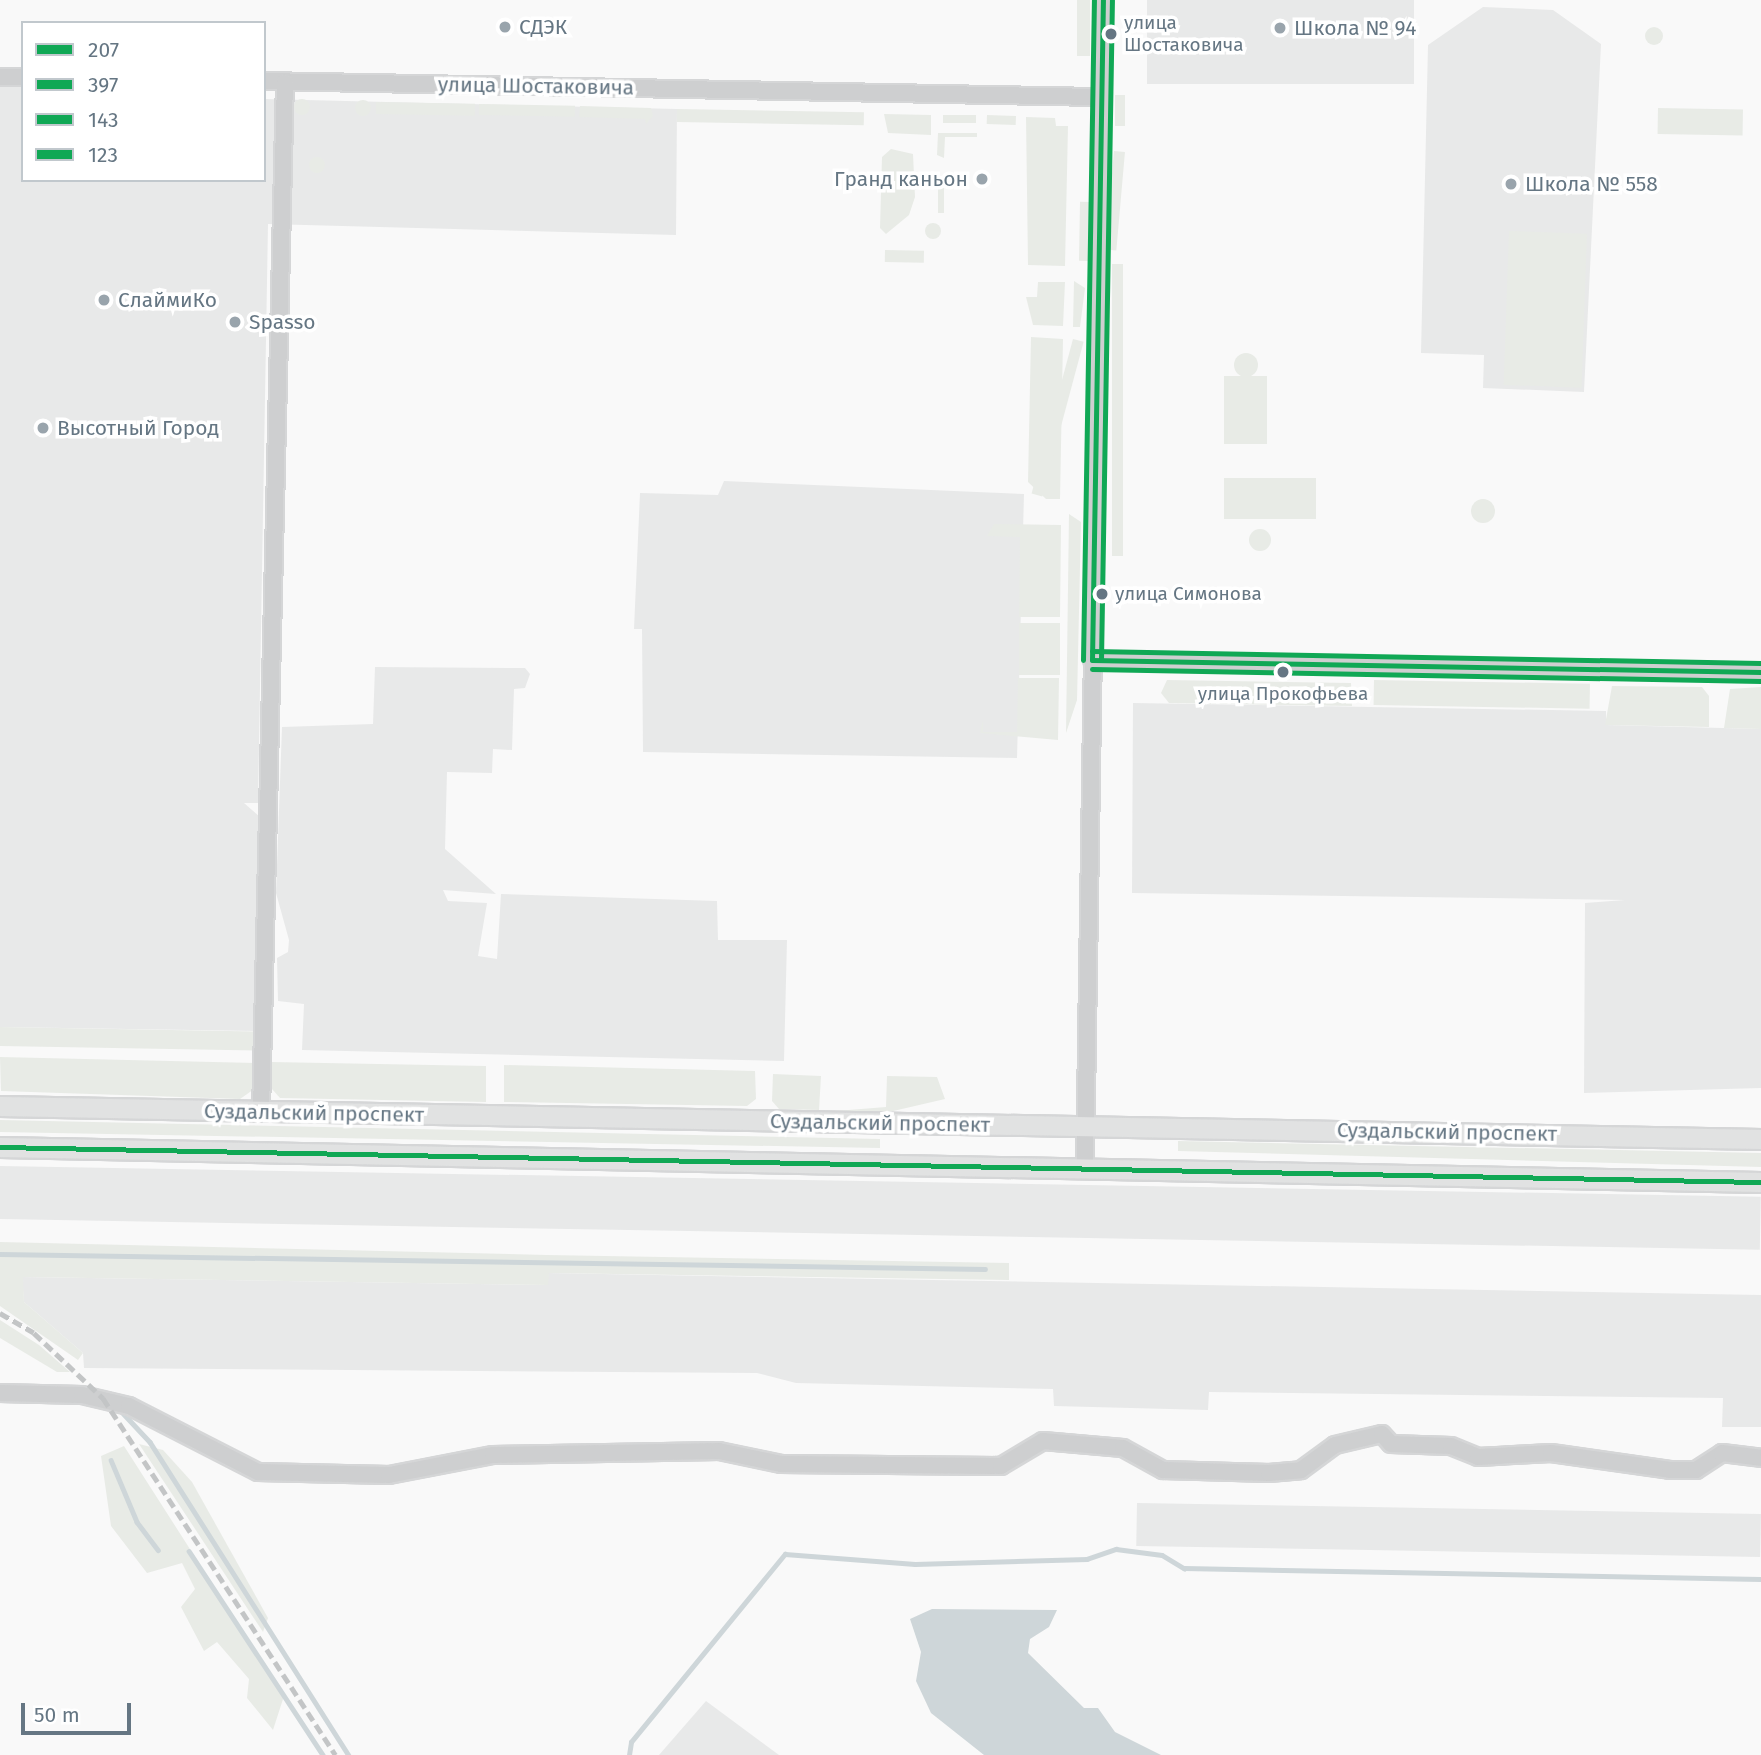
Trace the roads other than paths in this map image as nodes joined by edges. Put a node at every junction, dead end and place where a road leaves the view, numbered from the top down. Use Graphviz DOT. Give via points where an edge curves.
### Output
graph roads {
  1 [pos="1103,0"];
  2 [pos="0,77"];
  3 [pos="21,77"];
  4 [pos="266,82"];
  5 [pos="285,82"];
  6 [pos="1101,97"];
  7 [pos="1092,660"];
  8 [pos="1761,672"];
  9 [pos="0,1106"];
  10 [pos="261,1113"];
  11 [pos="1085,1127"];
  12 [pos="1761,1139"];
  13 [pos="0,1147"];
  14 [pos="1085,1169"];
  15 [pos="1761,1182"];
  16 [pos="0,1393"];
  17 [pos="1761,1458"];
  1 -- 6 [label="street"];
  2 -- 3 [label="street"];
  4 -- 5 [label="street, улица Шостаковича"];
  5 -- 6 [label="street, улица Шостаковича"];
  5 -- 10 [label="street"];
  6 -- 7 [label="street"];
  7 -- 8 [label="street"];
  7 -- 11 [label="street"];
  9 -- 10 [label="main road, Суздальский проспект"];
  10 -- 11 [label="main road, Суздальский проспект"];
  11 -- 12 [label="main road, Суздальский проспект"];
  11 -- 14 [label="street"];
  13 -- 14 [label="main road, Суздальский проспект"];
  14 -- 15 [label="main road, Суздальский проспект"];
  16 -- 17 [label="street" via="82,1395 129,1406 258,1472 389,1475 493,1455 719,1451 781,1464 1001,1466 1043,1441 1123,1448 1163,1470 1269,1473 1301,1470 1335,1445 1382,1434 1391,1444 1451,1446 1478,1457 1551,1453 1670,1470 1696,1470 1721,1453"];
}
